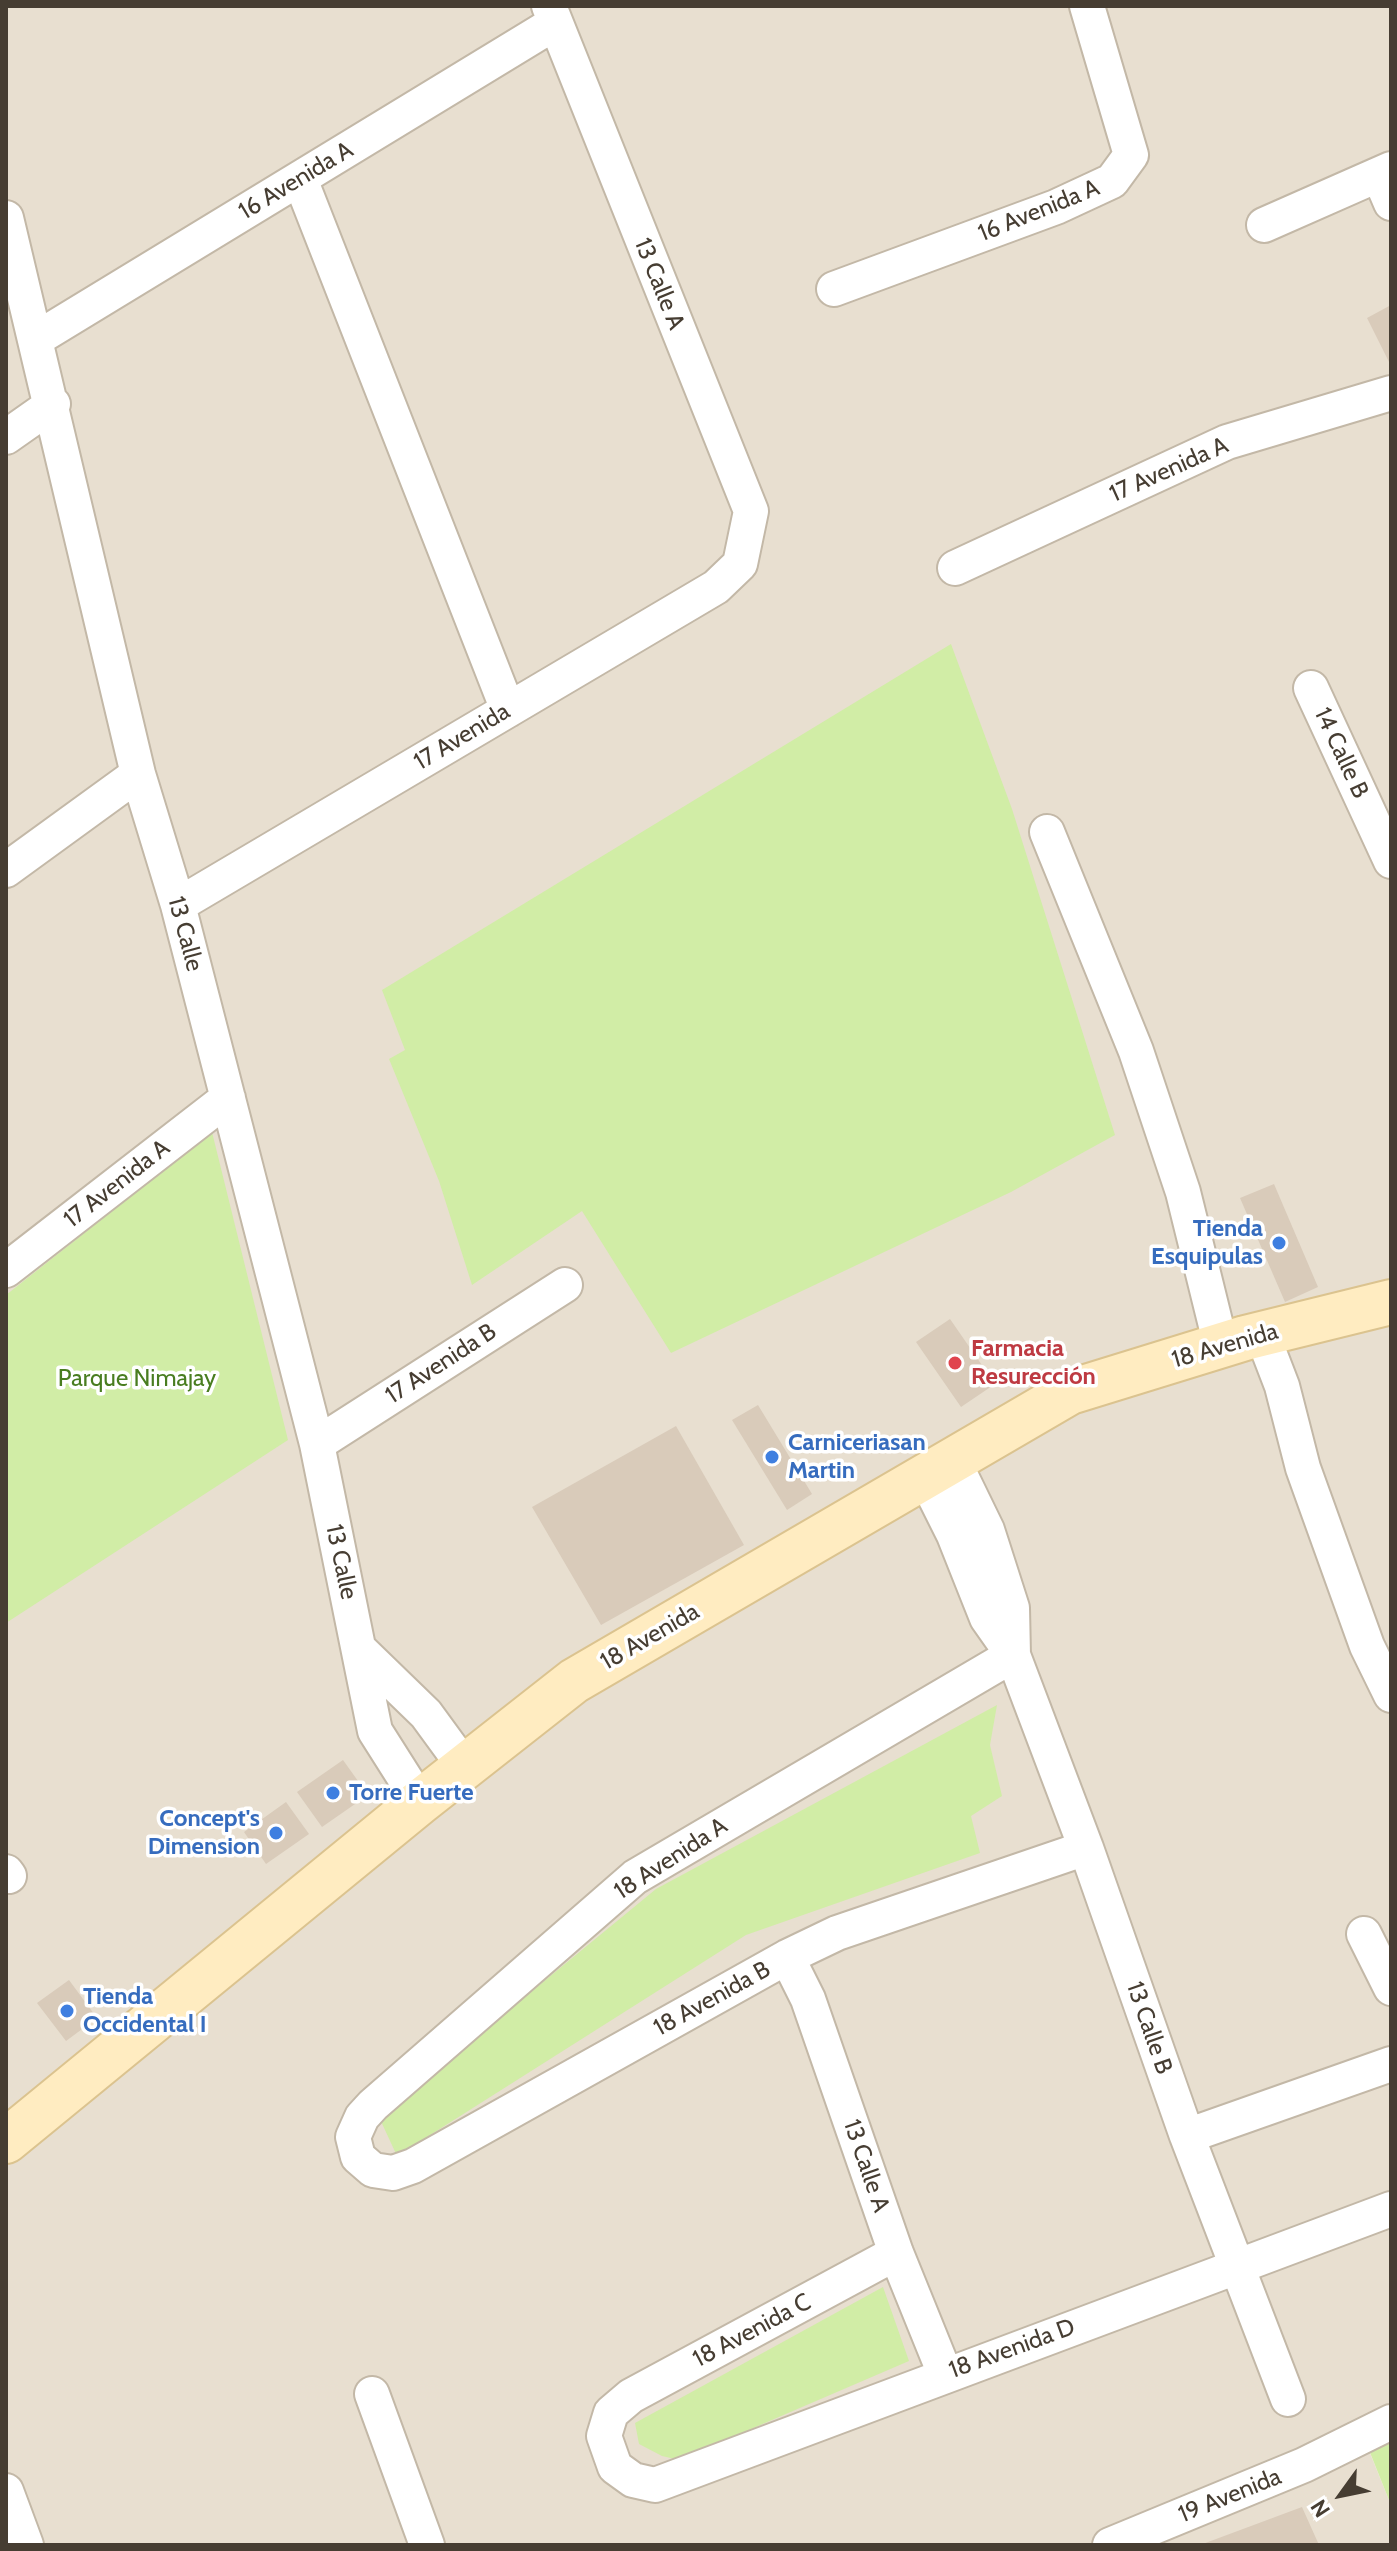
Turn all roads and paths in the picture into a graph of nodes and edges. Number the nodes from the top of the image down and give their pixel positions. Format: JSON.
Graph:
{"nodes":[{"id":1,"x":1087,"y":6,"type":"edge"},
{"id":2,"x":552,"y":15,"type":"edge"},
{"id":3,"x":300,"y":179,"type":"junction"},
{"id":4,"x":1387,"y":183,"type":"edge"},
{"id":5,"x":6,"y":218,"type":"edge"},
{"id":6,"x":1264,"y":225,"type":"dead end"},
{"id":7,"x":834,"y":289,"type":"dead end"},
{"id":8,"x":36,"y":339,"type":"junction"},
{"id":9,"x":1391,"y":393,"type":"edge"},
{"id":10,"x":53,"y":404,"type":"junction"},
{"id":11,"x":6,"y":437,"type":"edge"},
{"id":12,"x":740,"y":564,"type":"joint"},
{"id":13,"x":955,"y":568,"type":"dead end"},
{"id":14,"x":1311,"y":688,"type":"dead end"},
{"id":15,"x":508,"y":710,"type":"junction"},
{"id":16,"x":138,"y":774,"type":"junction"},
{"id":17,"x":1047,"y":832,"type":"dead end"},
{"id":18,"x":1391,"y":861,"type":"edge"},
{"id":19,"x":6,"y":870,"type":"edge"},
{"id":20,"x":178,"y":905,"type":"junction"},
{"id":21,"x":228,"y":1098,"type":"junction"},
{"id":22,"x":6,"y":1270,"type":"edge"},
{"id":23,"x":565,"y":1285,"type":"dead end"},
{"id":24,"x":1391,"y":1302,"type":"edge"},
{"id":25,"x":1242,"y":1340,"type":"junction"},
{"id":26,"x":317,"y":1444,"type":"junction"},
{"id":27,"x":938,"y":1468,"type":"junction"},
{"id":28,"x":360,"y":1650,"type":"junction"},
{"id":29,"x":1013,"y":1655,"type":"junction"},
{"id":30,"x":1391,"y":1695,"type":"edge"},
{"id":31,"x":464,"y":1766,"type":"junction"},
{"id":32,"x":420,"y":1802,"type":"junction"},
{"id":33,"x":1086,"y":1848,"type":"junction"},
{"id":34,"x":1364,"y":1934,"type":"dead end"},
{"id":35,"x":787,"y":1957,"type":"junction"},
{"id":36,"x":1391,"y":1988,"type":"edge"},
{"id":37,"x":1391,"y":2064,"type":"edge"},
{"id":38,"x":1187,"y":2136,"type":"junction"},
{"id":39,"x":6,"y":2141,"type":"edge"},
{"id":40,"x":358,"y":2157,"type":"joint"},
{"id":41,"x":1391,"y":2209,"type":"edge"},
{"id":42,"x":896,"y":2253,"type":"junction"},
{"id":43,"x":1235,"y":2266,"type":"junction"},
{"id":44,"x":945,"y":2374,"type":"junction"},
{"id":45,"x":372,"y":2394,"type":"dead end"},
{"id":46,"x":1288,"y":2399,"type":"dead end"},
{"id":47,"x":1391,"y":2422,"type":"edge"},
{"id":48,"x":633,"y":2480,"type":"joint"},
{"id":49,"x":6,"y":2491,"type":"edge"},
{"id":50,"x":416,"y":2541,"type":"edge"},
{"id":51,"x":26,"y":2545,"type":"edge"},
{"id":52,"x":1110,"y":2545,"type":"edge"}],
"edges":[{"from":1,"to":7,"type":"street","name":"16 Avenida A"},
{"from":2,"to":3,"type":"street","name":"16 Avenida A"},
{"from":2,"to":12,"type":"street","name":"13 Calle A"},
{"from":3,"to":8,"type":"street","name":"16 Avenida A"},
{"from":3,"to":15,"type":"street"},
{"from":4,"to":6,"type":"street"},
{"from":5,"to":8,"type":"street","name":"13 Calle"},
{"from":8,"to":10,"type":"street","name":"13 Calle"},
{"from":9,"to":13,"type":"street","name":"17 Avenida A"},
{"from":10,"to":11,"type":"street"},
{"from":10,"to":16,"type":"street","name":"13 Calle"},
{"from":12,"to":15,"type":"street","name":"17 Avenida"},
{"from":14,"to":18,"type":"street","name":"14 Calle B"},
{"from":15,"to":20,"type":"street","name":"17 Avenida"},
{"from":16,"to":19,"type":"street"},
{"from":16,"to":20,"type":"street","name":"13 Calle"},
{"from":17,"to":25,"type":"street"},
{"from":20,"to":21,"type":"street","name":"13 Calle"},
{"from":21,"to":22,"type":"street","name":"17 Avenida A"},
{"from":21,"to":26,"type":"street","name":"13 Calle"},
{"from":23,"to":26,"type":"street","name":"17 Avenida B"},
{"from":24,"to":25,"type":"street","name":"18 Avenida"},
{"from":25,"to":27,"type":"street","name":"18 Avenida"},
{"from":25,"to":30,"type":"street"},
{"from":26,"to":28,"type":"street","name":"13 Calle"},
{"from":27,"to":29,"type":"street","name":"13 Calle B"},
{"from":27,"to":31,"type":"street","name":"18 Avenida"},
{"from":28,"to":31,"type":"street"},
{"from":28,"to":32,"type":"street","name":"13 Calle"},
{"from":29,"to":33,"type":"street","name":"13 Calle B"},
{"from":29,"to":40,"type":"street","name":"18 Avenida A"},
{"from":31,"to":32,"type":"street","name":"18 Avenida"},
{"from":32,"to":39,"type":"street","name":"18 Avenida"},
{"from":33,"to":35,"type":"street","name":"18 Avenida B"},
{"from":33,"to":38,"type":"street","name":"13 Calle B"},
{"from":34,"to":36,"type":"street"},
{"from":35,"to":40,"type":"street","name":"18 Avenida B"},
{"from":35,"to":42,"type":"street","name":"13 Calle A"},
{"from":37,"to":38,"type":"street"},
{"from":38,"to":43,"type":"street","name":"13 Calle B"},
{"from":41,"to":43,"type":"street","name":"18 Avenida D"},
{"from":42,"to":44,"type":"street","name":"13 Calle A"},
{"from":42,"to":48,"type":"street","name":"18 Avenida C"},
{"from":43,"to":44,"type":"street","name":"18 Avenida D"},
{"from":43,"to":46,"type":"street","name":"13 Calle B"},
{"from":44,"to":48,"type":"street","name":"18 Avenida D"},
{"from":45,"to":50,"type":"street"},
{"from":47,"to":52,"type":"street","name":"19 Avenida"},
{"from":49,"to":51,"type":"street"}]}
